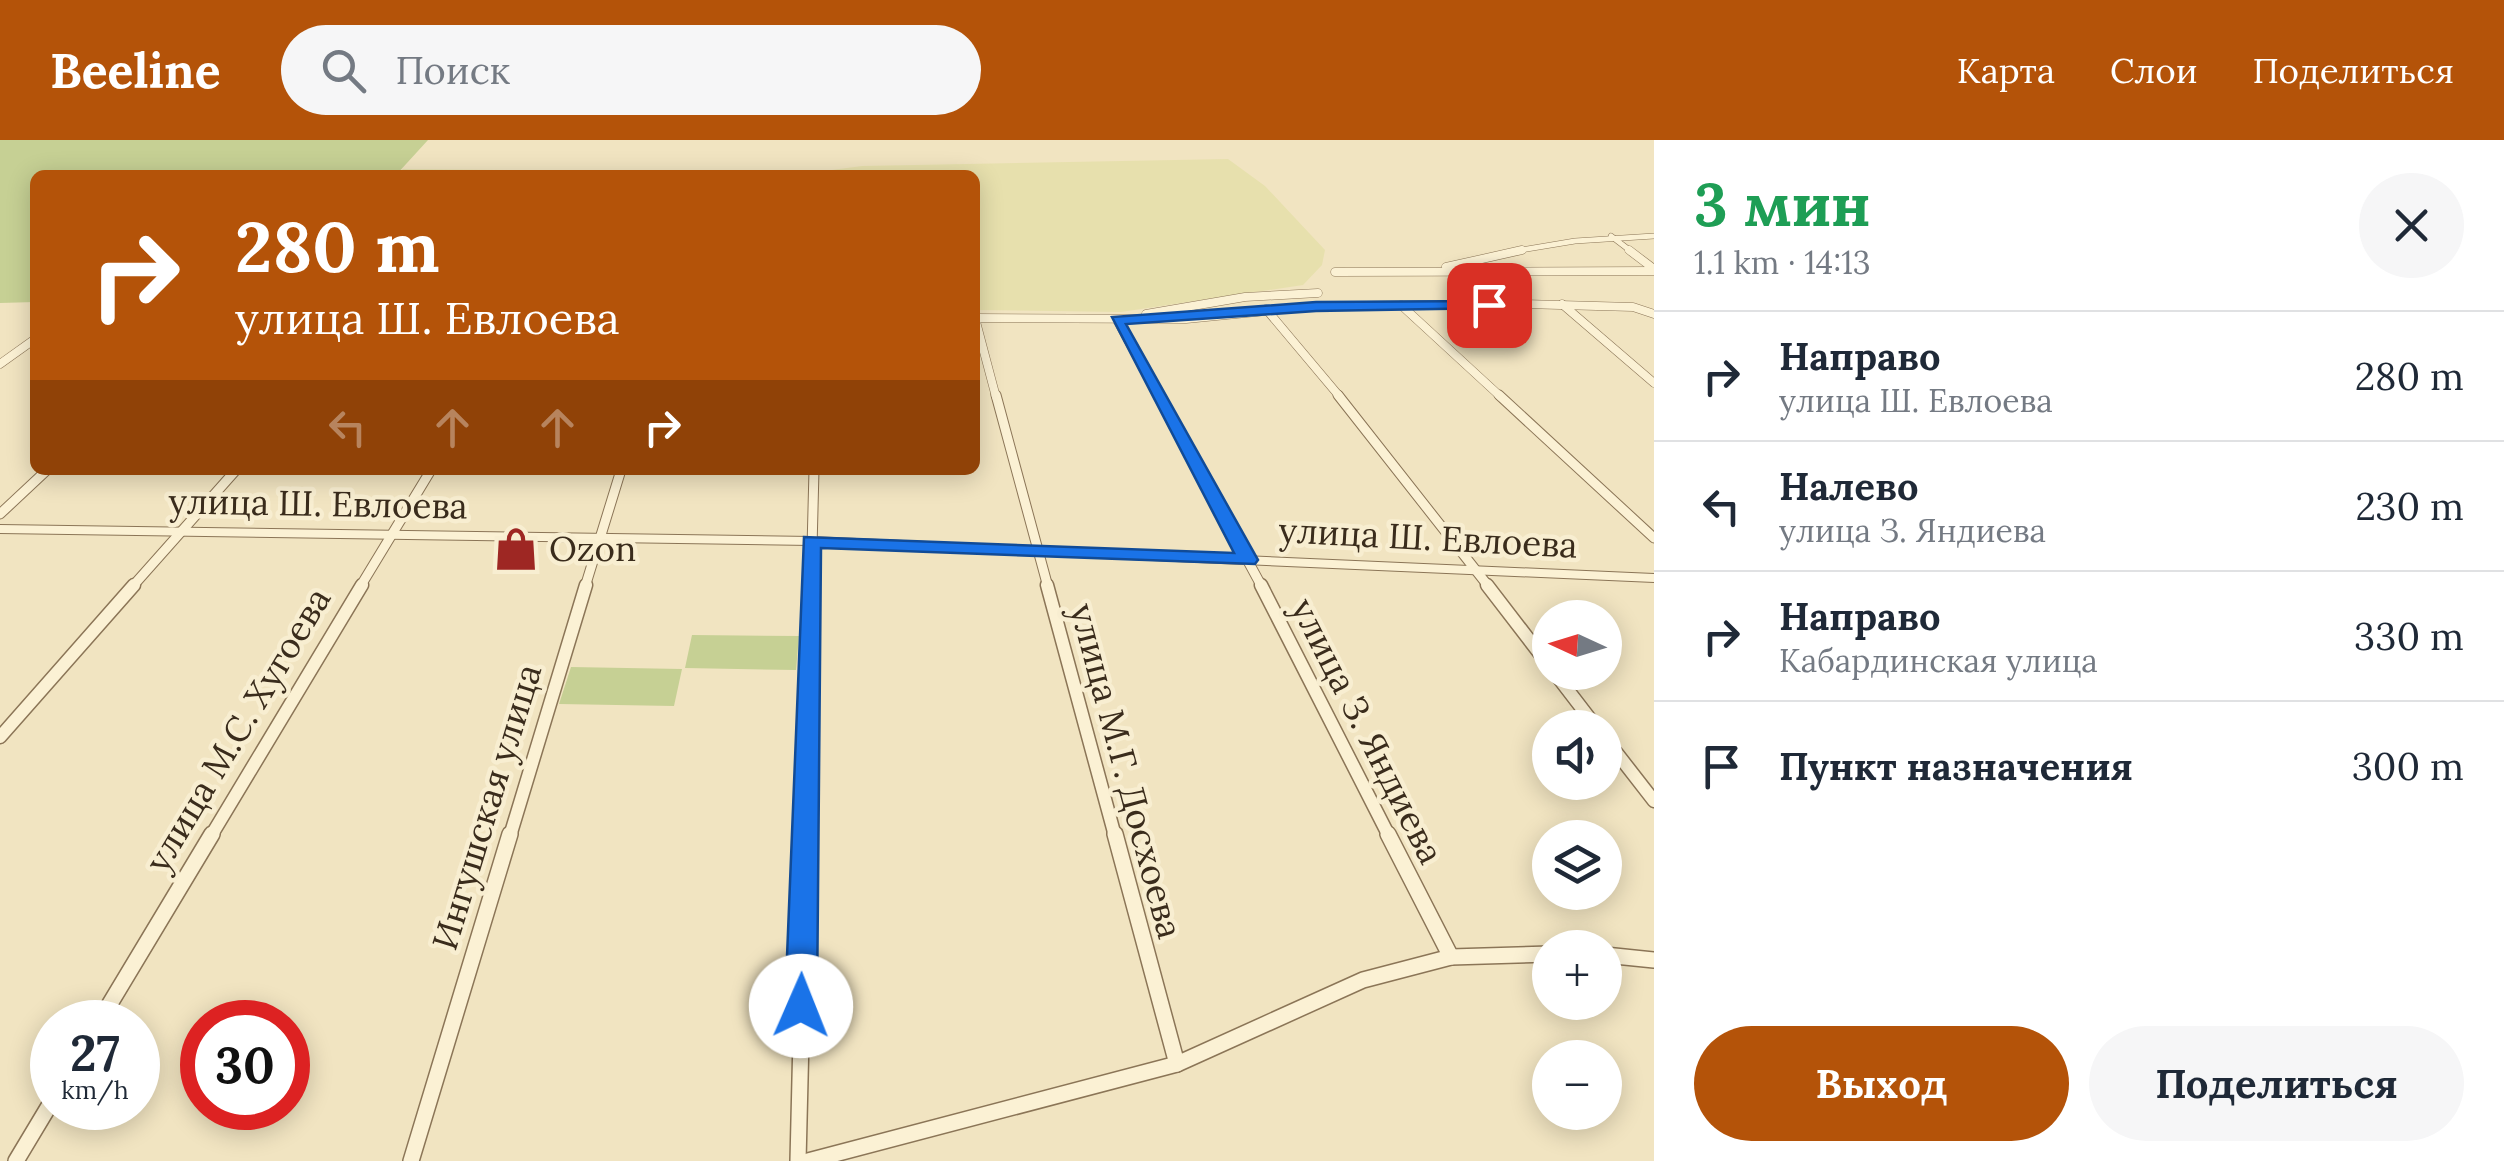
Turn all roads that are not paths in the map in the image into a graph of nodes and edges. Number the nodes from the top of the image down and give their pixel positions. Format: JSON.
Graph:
{"nodes":[{"id":1,"x":1611,"y":236,"type":"junction"},
{"id":2,"x":1654,"y":236,"type":"edge"},
{"id":3,"x":1654,"y":270,"type":"edge"},
{"id":4,"x":1335,"y":272,"type":"dead end"},
{"id":5,"x":1431,"y":272,"type":"junction"},
{"id":6,"x":1318,"y":293,"type":"dead end"},
{"id":7,"x":1562,"y":304,"type":"junction"},
{"id":8,"x":1401,"y":306,"type":"junction"},
{"id":9,"x":1266,"y":310,"type":"junction"},
{"id":10,"x":1654,"y":314,"type":"edge"},
{"id":11,"x":980,"y":318,"type":"edge"},
{"id":12,"x":1117,"y":320,"type":"junction"},
{"id":13,"x":980,"y":336,"type":"edge"},
{"id":14,"x":30,"y":343,"type":"edge"},
{"id":15,"x":0,"y":364,"type":"edge"},
{"id":16,"x":1654,"y":383,"type":"edge"},
{"id":17,"x":42,"y":475,"type":"edge"},
{"id":18,"x":232,"y":475,"type":"edge"},
{"id":19,"x":428,"y":475,"type":"edge"},
{"id":20,"x":619,"y":475,"type":"edge"},
{"id":21,"x":814,"y":475,"type":"edge"},
{"id":22,"x":0,"y":514,"type":"edge"},
{"id":23,"x":0,"y":529,"type":"edge"},
{"id":24,"x":183,"y":532,"type":"junction"},
{"id":25,"x":392,"y":536,"type":"junction"},
{"id":26,"x":599,"y":538,"type":"junction"},
{"id":27,"x":1654,"y":538,"type":"edge"},
{"id":28,"x":811,"y":541,"type":"junction"},
{"id":29,"x":1038,"y":551,"type":"junction"},
{"id":30,"x":1248,"y":560,"type":"junction"},
{"id":31,"x":1474,"y":568,"type":"junction"},
{"id":32,"x":1654,"y":578,"type":"edge"},
{"id":33,"x":1532,"y":644,"type":"edge"},
{"id":34,"x":1568,"y":690,"type":"edge"},
{"id":35,"x":1583,"y":710,"type":"edge"},
{"id":36,"x":0,"y":737,"type":"edge"},
{"id":37,"x":1622,"y":760,"type":"edge"},
{"id":38,"x":1654,"y":801,"type":"edge"},
{"id":39,"x":1532,"y":955,"type":"edge"},
{"id":40,"x":1622,"y":957,"type":"edge"},
{"id":41,"x":1451,"y":958,"type":"junction"},
{"id":42,"x":1654,"y":960,"type":"edge"},
{"id":43,"x":113,"y":1000,"type":"edge"},
{"id":44,"x":1178,"y":1064,"type":"junction"},
{"id":45,"x":34,"y":1130,"type":"edge"},
{"id":46,"x":16,"y":1161,"type":"edge"},
{"id":47,"x":411,"y":1161,"type":"edge"},
{"id":48,"x":798,"y":1161,"type":"edge"},
{"id":49,"x":808,"y":1161,"type":"edge"}],
"edges":[{"from":1,"to":2,"type":"street"},
{"from":1,"to":3,"type":"street"},
{"from":1,"to":5,"type":"street"},
{"from":3,"to":5,"type":"street"},
{"from":4,"to":5,"type":"street"},
{"from":6,"to":12,"type":"street"},
{"from":7,"to":8,"type":"street"},
{"from":7,"to":10,"type":"street"},
{"from":7,"to":16,"type":"street"},
{"from":8,"to":9,"type":"street"},
{"from":8,"to":27,"type":"street"},
{"from":9,"to":12,"type":"street"},
{"from":9,"to":31,"type":"street"},
{"from":11,"to":12,"type":"street"},
{"from":12,"to":30,"type":"street","name":"улица З. Яндиева"},
{"from":13,"to":29,"type":"street","name":"улица М.Г. Досхоева"},
{"from":14,"to":15,"type":"street"},
{"from":17,"to":22,"type":"street"},
{"from":18,"to":24,"type":"street"},
{"from":19,"to":25,"type":"street","name":"улица М.С. Хугоева"},
{"from":20,"to":26,"type":"street","name":"Ингушская улица"},
{"from":21,"to":28,"type":"street"},
{"from":23,"to":24,"type":"street","name":"улица Ш. Евлоева"},
{"from":24,"to":25,"type":"street","name":"улица Ш. Евлоева"},
{"from":24,"to":36,"type":"street"},
{"from":25,"to":26,"type":"street","name":"улица Ш. Евлоева"},
{"from":25,"to":43,"type":"street","name":"улица М.С. Хугоева"},
{"from":26,"to":28,"type":"street","name":"улица Ш. Евлоева"},
{"from":26,"to":47,"type":"street","name":"Ингушская улица"},
{"from":28,"to":29,"type":"street","name":"улица Ш. Евлоева"},
{"from":28,"to":48,"type":"street"},
{"from":29,"to":30,"type":"street","name":"улица Ш. Евлоева"},
{"from":29,"to":44,"type":"street","name":"улица М.Г. Досхоева"},
{"from":30,"to":31,"type":"street","name":"улица Ш. Евлоева"},
{"from":30,"to":41,"type":"street","name":"улица З. Яндиева"},
{"from":31,"to":32,"type":"street","name":"улица Ш. Евлоева"},
{"from":31,"to":33,"type":"street"},
{"from":34,"to":35,"type":"street"},
{"from":37,"to":38,"type":"street"},
{"from":39,"to":41,"type":"street"},
{"from":40,"to":42,"type":"street"},
{"from":41,"to":44,"type":"street"},
{"from":44,"to":49,"type":"street"},
{"from":45,"to":46,"type":"street"}]}
